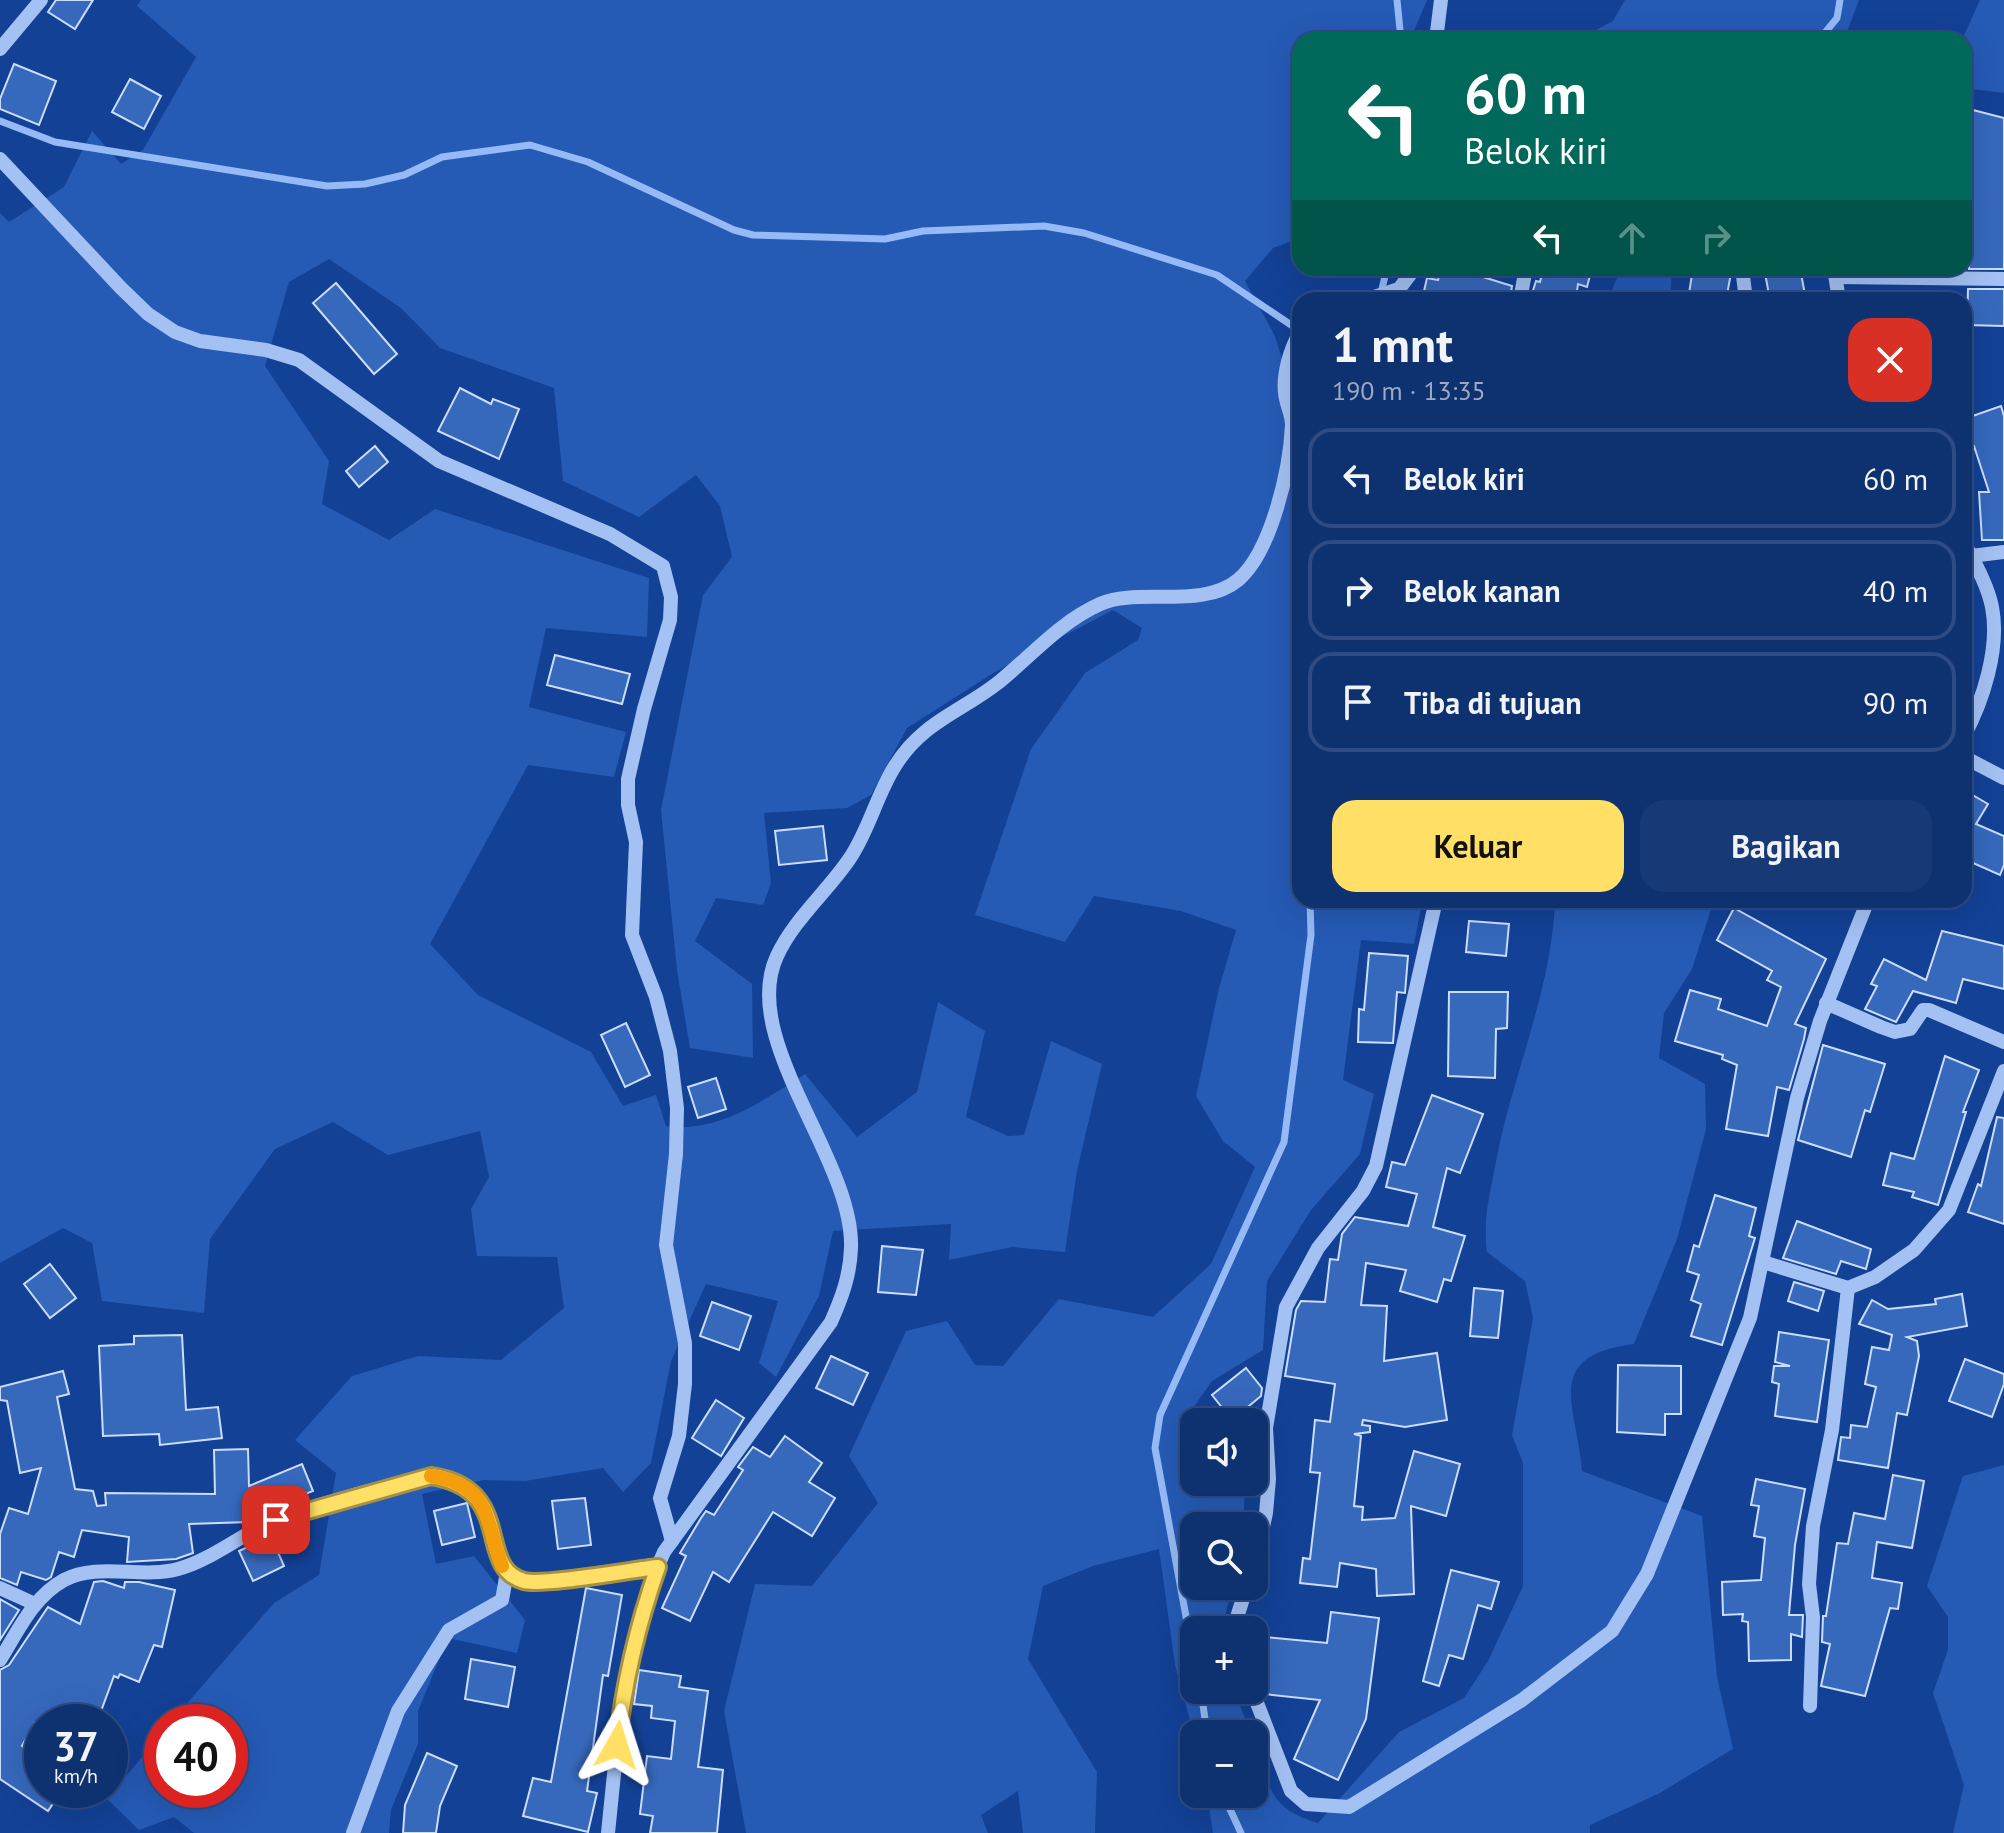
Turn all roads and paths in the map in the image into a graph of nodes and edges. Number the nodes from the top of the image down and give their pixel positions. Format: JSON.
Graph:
{"nodes":[{"id":1,"x":41,"y":0,"type":"edge"},
{"id":2,"x":1441,"y":0,"type":"edge"},
{"id":3,"x":1437,"y":32,"type":"edge"},
{"id":4,"x":0,"y":49,"type":"edge"},
{"id":5,"x":0,"y":159,"type":"edge"},
{"id":6,"x":1920,"y":276,"type":"edge"},
{"id":7,"x":2004,"y":279,"type":"edge"},
{"id":8,"x":1292,"y":346,"type":"edge"},
{"id":9,"x":1292,"y":420,"type":"edge"},
{"id":10,"x":1292,"y":420,"type":"edge"},
{"id":11,"x":1972,"y":550,"type":"edge"},
{"id":12,"x":2004,"y":552,"type":"edge"},
{"id":13,"x":1972,"y":560,"type":"edge"},
{"id":14,"x":1972,"y":715,"type":"edge"},
{"id":15,"x":1972,"y":761,"type":"edge"},
{"id":16,"x":2004,"y":778,"type":"edge"},
{"id":17,"x":1434,"y":908,"type":"edge"},
{"id":18,"x":1865,"y":908,"type":"edge"},
{"id":19,"x":1826,"y":1003,"type":"junction"},
{"id":20,"x":2004,"y":1042,"type":"edge"},
{"id":21,"x":2004,"y":1071,"type":"edge"},
{"id":22,"x":1763,"y":1262,"type":"junction"},
{"id":23,"x":1848,"y":1288,"type":"junction"},
{"id":24,"x":1266,"y":1512,"type":"edge"},
{"id":25,"x":672,"y":1541,"type":"junction"},
{"id":26,"x":658,"y":1567,"type":"junction"},
{"id":27,"x":507,"y":1572,"type":"junction"},
{"id":28,"x":0,"y":1588,"type":"edge"},
{"id":29,"x":35,"y":1604,"type":"junction"},
{"id":30,"x":0,"y":1660,"type":"edge"},
{"id":31,"x":1257,"y":1704,"type":"edge"},
{"id":32,"x":1810,"y":1706,"type":"dead end"},
{"id":33,"x":353,"y":1833,"type":"edge"},
{"id":34,"x":608,"y":1833,"type":"edge"}],
"edges":[{"from":1,"to":4,"type":"street"},
{"from":2,"to":3,"type":"street"},
{"from":5,"to":25,"type":"street"},
{"from":6,"to":7,"type":"street"},
{"from":8,"to":9,"type":"street"},
{"from":10,"to":25,"type":"street"},
{"from":11,"to":12,"type":"street"},
{"from":13,"to":14,"type":"street"},
{"from":15,"to":16,"type":"street"},
{"from":17,"to":24,"type":"street"},
{"from":18,"to":19,"type":"street"},
{"from":19,"to":20,"type":"street"},
{"from":19,"to":22,"type":"street"},
{"from":21,"to":23,"type":"street"},
{"from":22,"to":23,"type":"street"},
{"from":22,"to":31,"type":"street"},
{"from":23,"to":32,"type":"street"},
{"from":25,"to":26,"type":"street"},
{"from":26,"to":27,"type":"street"},
{"from":26,"to":34,"type":"street"},
{"from":27,"to":29,"type":"street"},
{"from":27,"to":33,"type":"street"},
{"from":28,"to":29,"type":"street"},
{"from":29,"to":30,"type":"street"}]}
